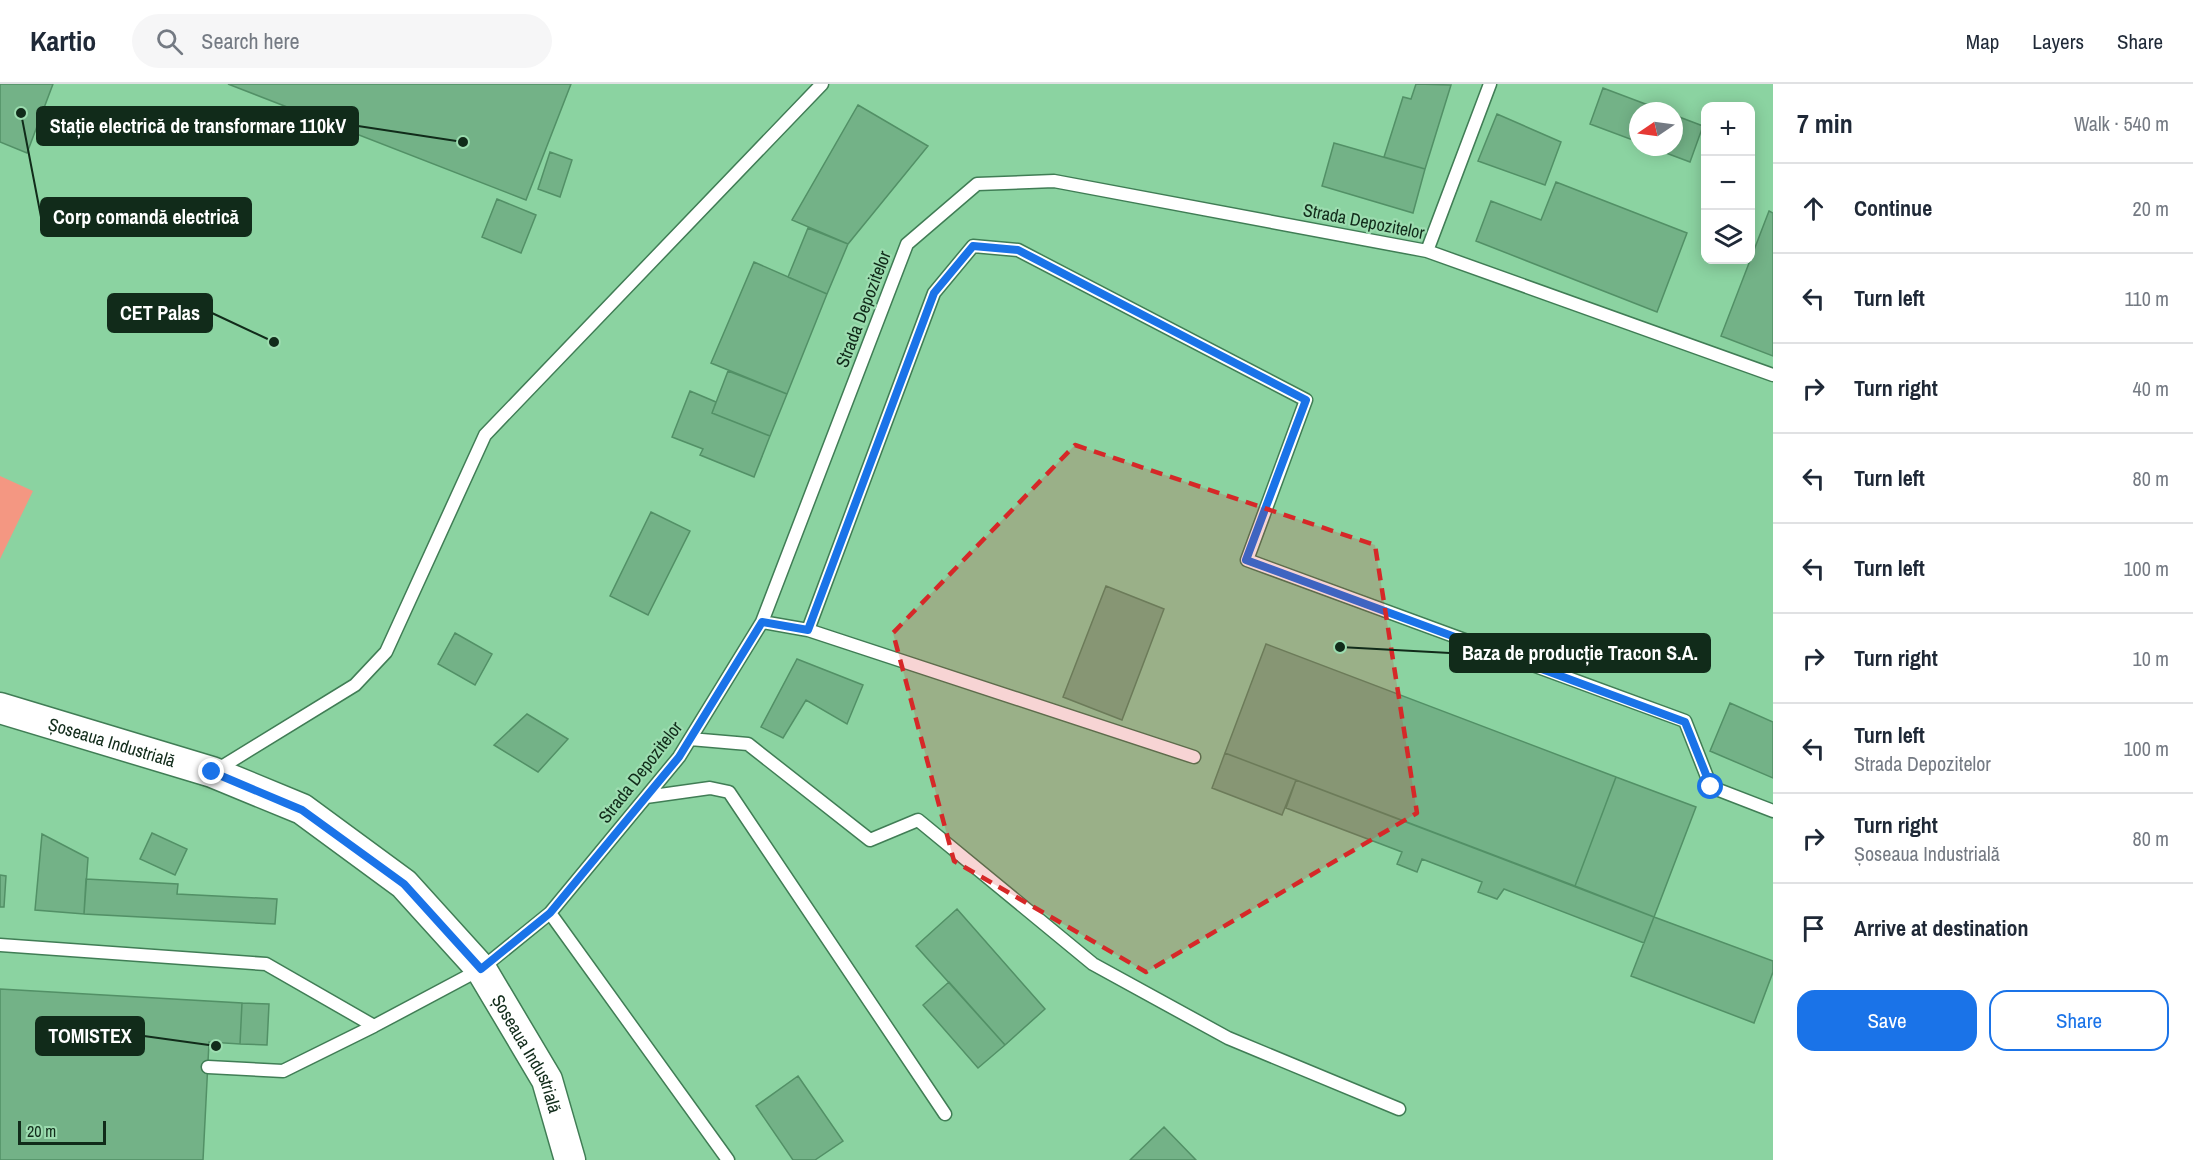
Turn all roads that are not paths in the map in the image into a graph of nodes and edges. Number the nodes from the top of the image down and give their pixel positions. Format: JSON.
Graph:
{"nodes":[{"id":1,"x":822,"y":84,"type":"edge"},
{"id":2,"x":1490,"y":84,"type":"edge"},
{"id":3,"x":1427,"y":251,"type":"junction"},
{"id":4,"x":1773,"y":375,"type":"edge"},
{"id":5,"x":762,"y":622,"type":"junction"},
{"id":6,"x":808,"y":630,"type":"junction"},
{"id":7,"x":0,"y":708,"type":"edge"},
{"id":8,"x":690,"y":739,"type":"junction"},
{"id":9,"x":1194,"y":757,"type":"dead end"},
{"id":10,"x":212,"y":772,"type":"junction"},
{"id":11,"x":646,"y":797,"type":"junction"},
{"id":12,"x":1773,"y":812,"type":"edge"},
{"id":13,"x":550,"y":913,"type":"junction"},
{"id":14,"x":0,"y":945,"type":"edge"},
{"id":15,"x":481,"y":969,"type":"junction"},
{"id":16,"x":374,"y":1026,"type":"junction"},
{"id":17,"x":208,"y":1067,"type":"dead end"},
{"id":18,"x":1399,"y":1109,"type":"dead end"},
{"id":19,"x":945,"y":1114,"type":"dead end"},
{"id":20,"x":570,"y":1160,"type":"edge"},
{"id":21,"x":728,"y":1160,"type":"edge"}],
"edges":[{"from":1,"to":10,"type":"lane"},
{"from":2,"to":3,"type":"lane"},
{"from":3,"to":4,"type":"lane","name":"Strada Depozitelor"},
{"from":3,"to":5,"type":"lane","name":"Strada Depozitelor"},
{"from":5,"to":6,"type":"lane"},
{"from":5,"to":8,"type":"lane","name":"Strada Depozitelor"},
{"from":6,"to":9,"type":"lane"},
{"from":6,"to":12,"type":"lane"},
{"from":7,"to":10,"type":"street","name":"Șoseaua Industrială"},
{"from":8,"to":11,"type":"lane","name":"Strada Depozitelor"},
{"from":8,"to":18,"type":"lane"},
{"from":10,"to":15,"type":"street","name":"Șoseaua Industrială"},
{"from":11,"to":13,"type":"lane","name":"Strada Depozitelor"},
{"from":11,"to":19,"type":"lane"},
{"from":13,"to":15,"type":"lane","name":"Strada Depozitelor"},
{"from":13,"to":21,"type":"lane"},
{"from":14,"to":16,"type":"lane"},
{"from":15,"to":16,"type":"lane","name":"Strada Depozitelor"},
{"from":15,"to":20,"type":"street","name":"Șoseaua Industrială"},
{"from":16,"to":17,"type":"lane","name":"Strada Depozitelor"}]}
